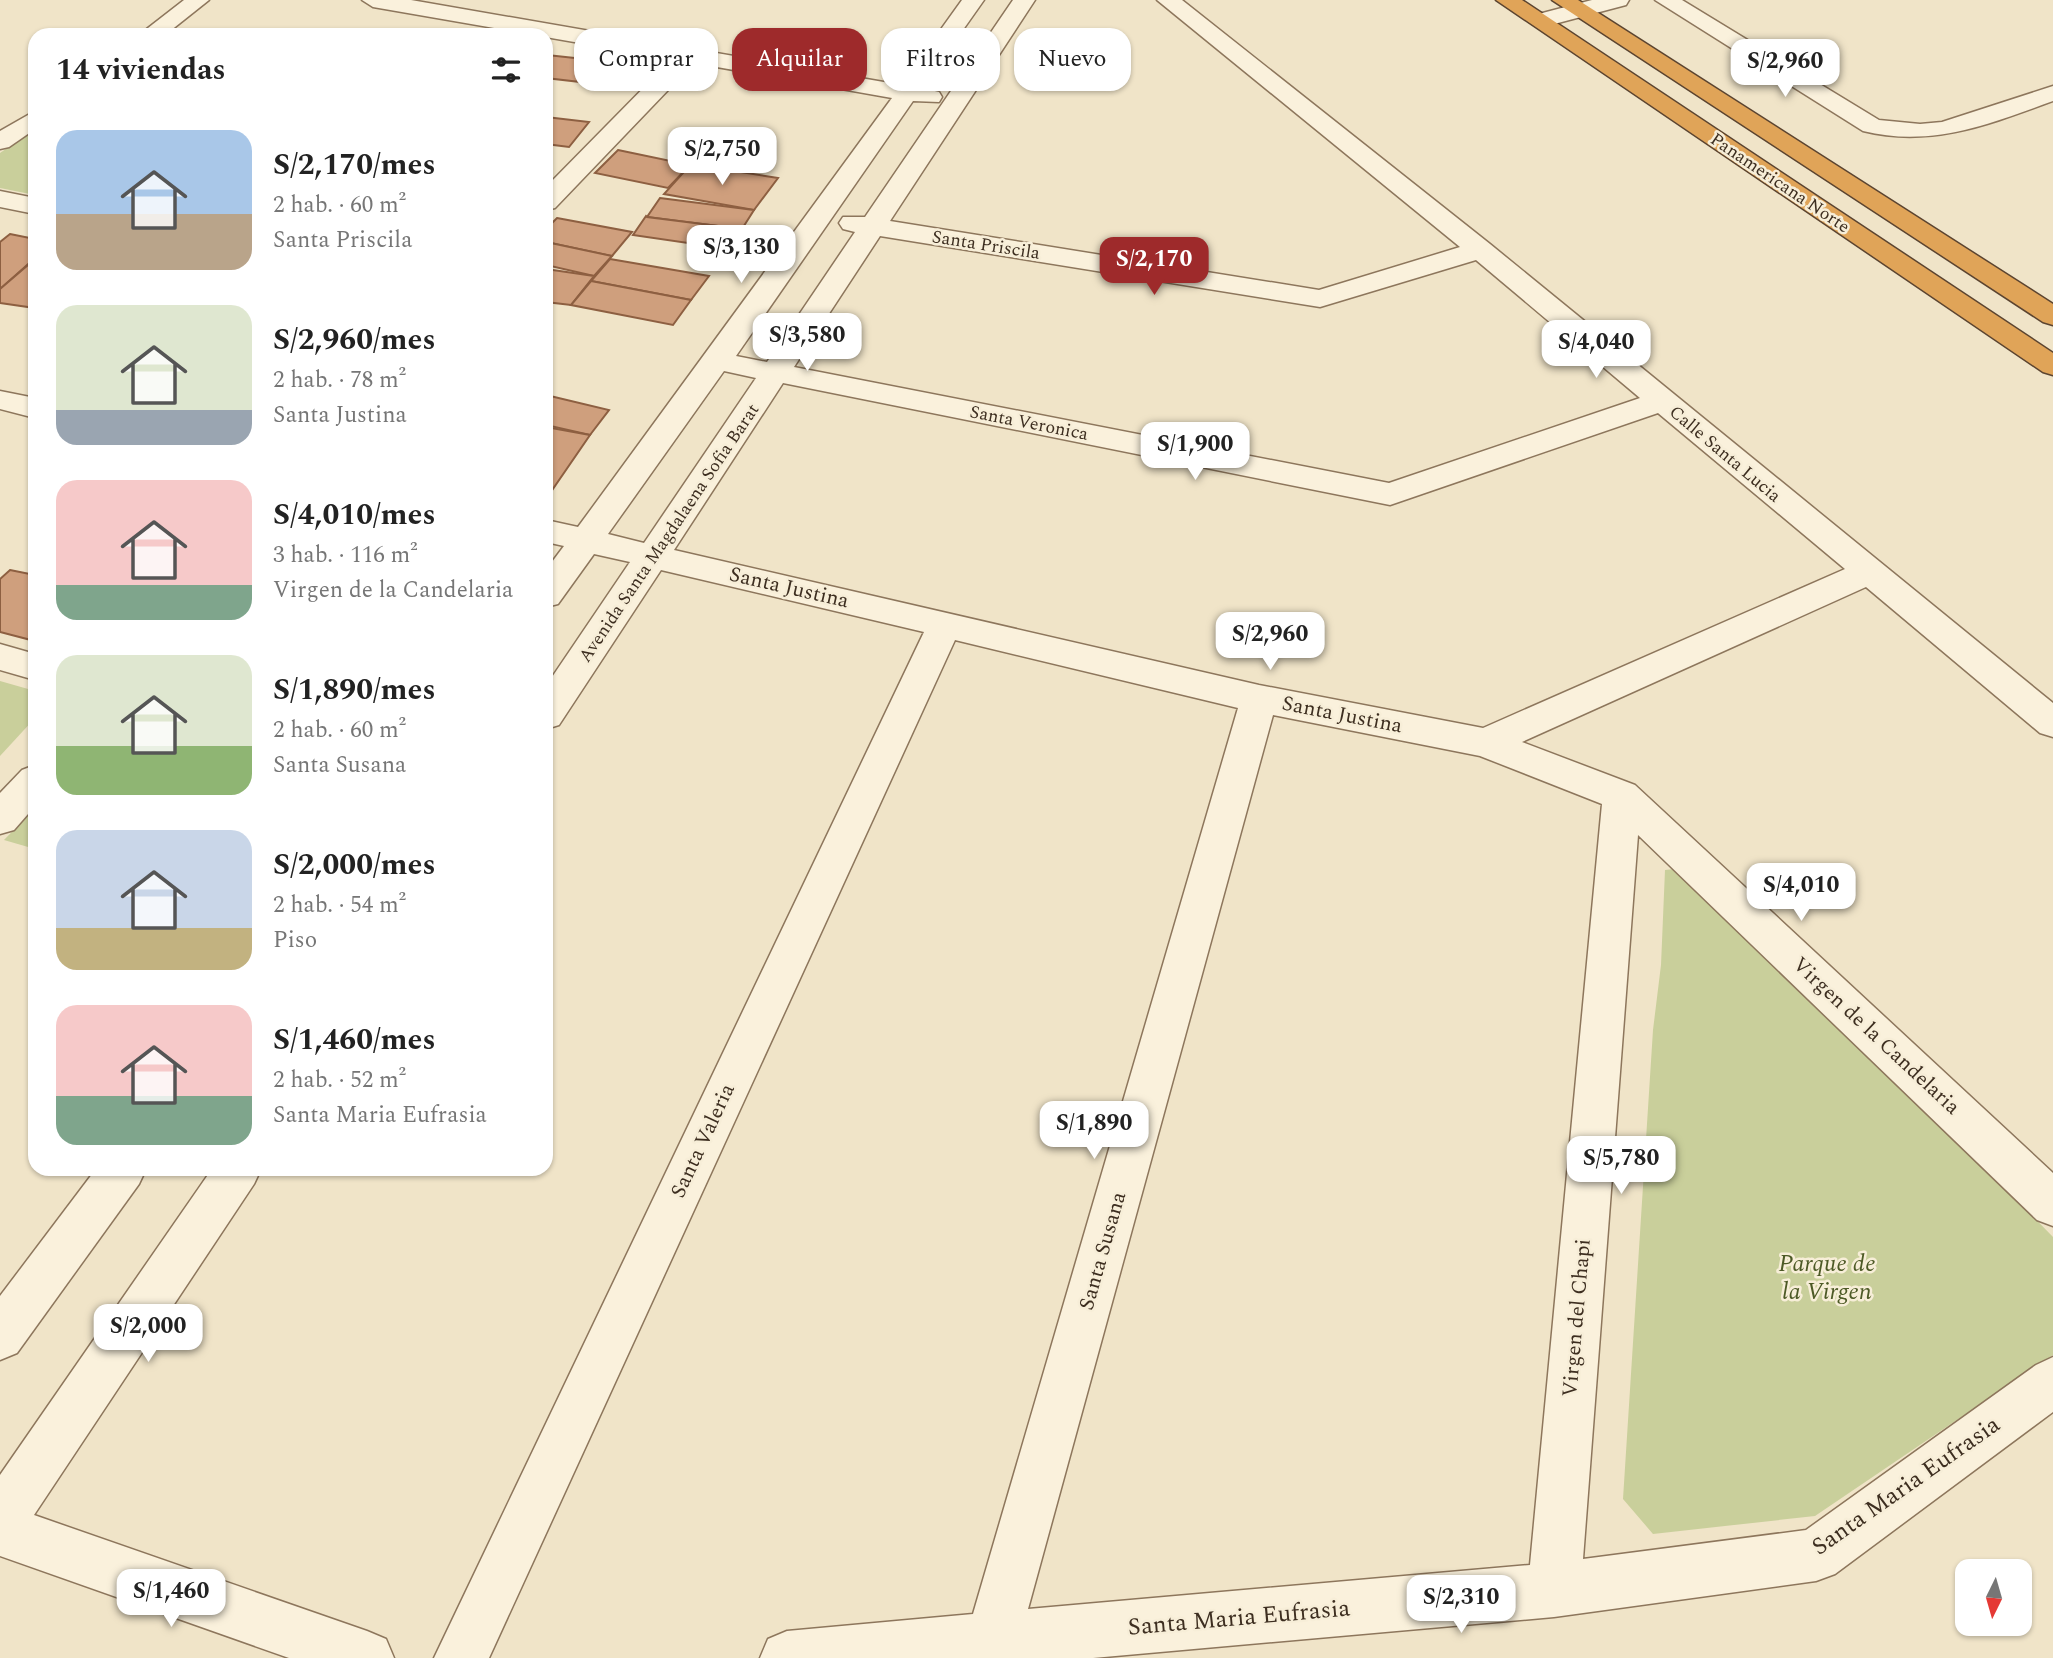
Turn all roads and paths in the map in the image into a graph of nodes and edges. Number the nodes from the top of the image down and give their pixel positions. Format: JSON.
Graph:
{"nodes":[{"id":1,"x":198,"y":0,"type":"edge"},
{"id":2,"x":373,"y":0,"type":"edge"},
{"id":3,"x":973,"y":0,"type":"edge"},
{"id":4,"x":1024,"y":0,"type":"edge"},
{"id":5,"x":1168,"y":0,"type":"edge"},
{"id":6,"x":1507,"y":0,"type":"edge"},
{"id":7,"x":1618,"y":0,"type":"edge"},
{"id":8,"x":1666,"y":0,"type":"edge"},
{"id":9,"x":1571,"y":5,"type":"edge"},
{"id":10,"x":1539,"y":21,"type":"junction"},
{"id":11,"x":160,"y":28,"type":"edge"},
{"id":12,"x":541,"y":28,"type":"edge"},
{"id":13,"x":553,"y":30,"type":"edge"},
{"id":14,"x":574,"y":34,"type":"edge"},
{"id":15,"x":718,"y":58,"type":"edge"},
{"id":16,"x":650,"y":91,"type":"edge"},
{"id":17,"x":908,"y":93,"type":"junction"},
{"id":18,"x":2053,"y":93,"type":"edge"},
{"id":19,"x":958,"y":101,"type":"junction"},
{"id":20,"x":28,"y":123,"type":"edge"},
{"id":21,"x":0,"y":142,"type":"edge"},
{"id":22,"x":553,"y":191,"type":"edge"},
{"id":23,"x":0,"y":199,"type":"edge"},
{"id":24,"x":28,"y":205,"type":"edge"},
{"id":25,"x":819,"y":217,"type":"junction"},
{"id":26,"x":876,"y":226,"type":"junction"},
{"id":27,"x":1480,"y":250,"type":"junction"},
{"id":28,"x":2053,"y":316,"type":"edge"},
{"id":29,"x":717,"y":361,"type":"junction"},
{"id":30,"x":2053,"y":366,"type":"edge"},
{"id":31,"x":777,"y":374,"type":"junction"},
{"id":32,"x":0,"y":400,"type":"edge"},
{"id":33,"x":1661,"y":401,"type":"junction"},
{"id":34,"x":28,"y":406,"type":"edge"},
{"id":35,"x":553,"y":533,"type":"edge"},
{"id":36,"x":586,"y":541,"type":"junction"},
{"id":37,"x":654,"y":556,"type":"junction"},
{"id":38,"x":1867,"y":573,"type":"junction"},
{"id":39,"x":553,"y":586,"type":"edge"},
{"id":40,"x":945,"y":624,"type":"junction"},
{"id":41,"x":0,"y":657,"type":"edge"},
{"id":42,"x":28,"y":665,"type":"edge"},
{"id":43,"x":1259,"y":699,"type":"junction"},
{"id":44,"x":553,"y":705,"type":"edge"},
{"id":45,"x":2053,"y":723,"type":"edge"},
{"id":46,"x":1485,"y":743,"type":"junction"},
{"id":47,"x":28,"y":788,"type":"edge"},
{"id":48,"x":1622,"y":796,"type":"junction"},
{"id":49,"x":0,"y":819,"type":"edge"},
{"id":50,"x":118,"y":1176,"type":"edge"},
{"id":51,"x":233,"y":1176,"type":"edge"},
{"id":52,"x":2053,"y":1204,"type":"edge"},
{"id":53,"x":0,"y":1336,"type":"edge"},
{"id":54,"x":2053,"y":1382,"type":"edge"},
{"id":55,"x":0,"y":1520,"type":"edge"},
{"id":56,"x":0,"y":1530,"type":"edge"},
{"id":57,"x":1554,"y":1590,"type":"junction"},
{"id":58,"x":992,"y":1641,"type":"junction"},
{"id":59,"x":368,"y":1658,"type":"edge"},
{"id":60,"x":461,"y":1658,"type":"edge"},
{"id":61,"x":787,"y":1658,"type":"edge"}],
"edges":[{"from":1,"to":11,"type":"street"},
{"from":2,"to":12,"type":"street"},
{"from":3,"to":17,"type":"street"},
{"from":4,"to":19,"type":"street","name":"Avenida Santa Magdalaena Sofia Barat"},
{"from":5,"to":27,"type":"street","name":"Calle Santa Lucia"},
{"from":6,"to":10,"type":"highway","name":"Panamericana Norte"},
{"from":7,"to":9,"type":"street"},
{"from":8,"to":18,"type":"street"},
{"from":9,"to":10,"type":"street"},
{"from":9,"to":28,"type":"highway","name":"Panamericana Norte"},
{"from":10,"to":30,"type":"highway","name":"Panamericana Norte"},
{"from":13,"to":14,"type":"street"},
{"from":15,"to":17,"type":"street"},
{"from":16,"to":22,"type":"street"},
{"from":17,"to":19,"type":"street"},
{"from":17,"to":25,"type":"street"},
{"from":19,"to":26,"type":"street","name":"Avenida Santa Magdalaena Sofia Barat"},
{"from":20,"to":21,"type":"street"},
{"from":23,"to":24,"type":"street"},
{"from":25,"to":26,"type":"street","name":"Santa Priscila"},
{"from":25,"to":29,"type":"street"},
{"from":26,"to":27,"type":"street","name":"Santa Priscila"},
{"from":26,"to":31,"type":"street","name":"Avenida Santa Magdalaena Sofia Barat"},
{"from":27,"to":33,"type":"street","name":"Calle Santa Lucia"},
{"from":29,"to":31,"type":"street","name":"Santa Veronica"},
{"from":29,"to":36,"type":"street"},
{"from":31,"to":33,"type":"street","name":"Santa Veronica"},
{"from":31,"to":37,"type":"street","name":"Avenida Santa Magdalaena Sofia Barat"},
{"from":32,"to":34,"type":"street"},
{"from":33,"to":38,"type":"street","name":"Calle Santa Lucia"},
{"from":35,"to":36,"type":"street","name":"Santa Justina"},
{"from":36,"to":37,"type":"street","name":"Santa Justina"},
{"from":36,"to":39,"type":"street"},
{"from":37,"to":40,"type":"street","name":"Santa Justina"},
{"from":37,"to":44,"type":"street","name":"Avenida Santa Magdalaena Sofia Barat"},
{"from":38,"to":45,"type":"street","name":"Calle Santa Lucia"},
{"from":38,"to":46,"type":"street"},
{"from":40,"to":43,"type":"street","name":"Santa Justina"},
{"from":40,"to":60,"type":"street","name":"Santa Valeria"},
{"from":41,"to":42,"type":"street"},
{"from":43,"to":46,"type":"street","name":"Santa Justina"},
{"from":43,"to":58,"type":"street","name":"Santa Susana"},
{"from":46,"to":48,"type":"street","name":"Virgen de la Candelaria"},
{"from":47,"to":49,"type":"street"},
{"from":48,"to":52,"type":"street","name":"Virgen de la Candelaria"},
{"from":48,"to":57,"type":"street","name":"Virgen del Chapi"},
{"from":50,"to":53,"type":"street"},
{"from":51,"to":55,"type":"street"},
{"from":54,"to":57,"type":"street","name":"Santa Maria Eufrasia"},
{"from":56,"to":59,"type":"street"},
{"from":57,"to":58,"type":"street","name":"Santa Maria Eufrasia"},
{"from":58,"to":61,"type":"street","name":"Santa Maria Eufrasia"}]}
